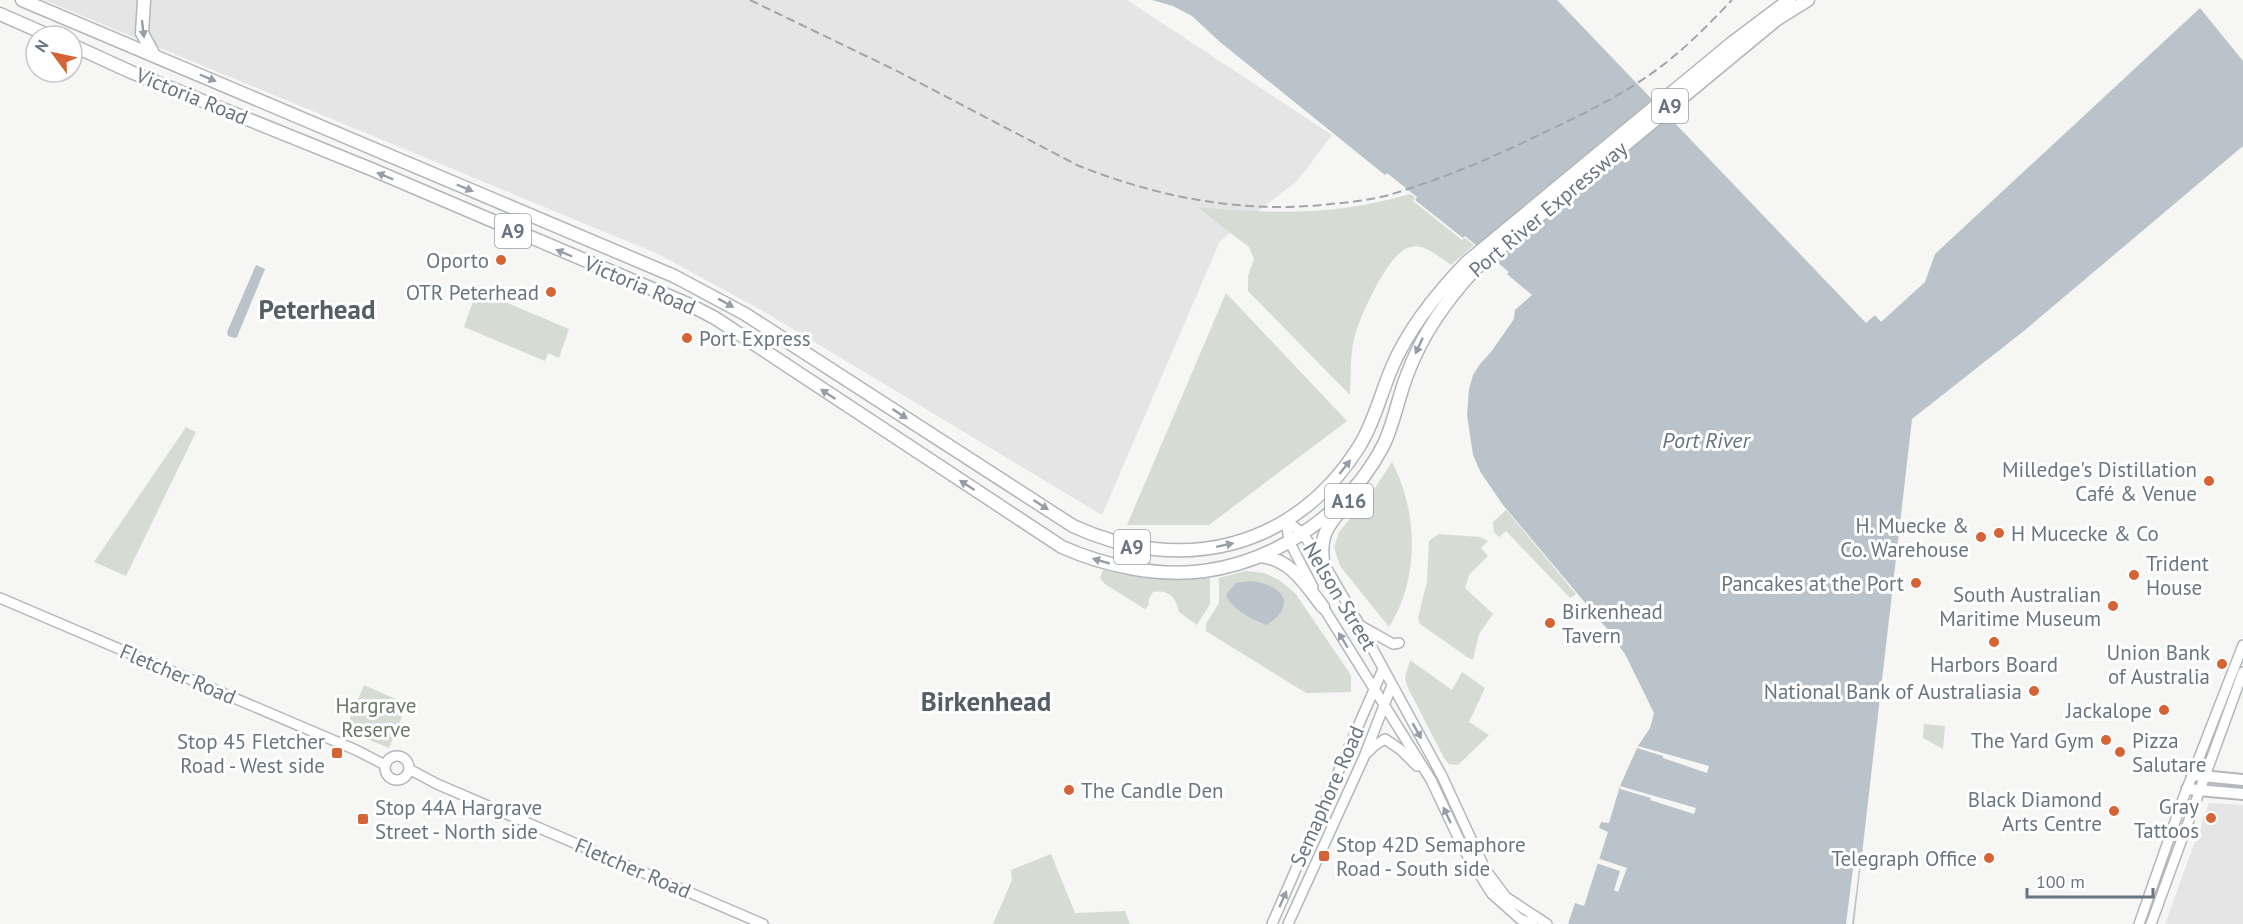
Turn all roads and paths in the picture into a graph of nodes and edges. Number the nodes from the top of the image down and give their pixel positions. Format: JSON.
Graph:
{"nodes":[{"id":1,"x":22,"y":0,"type":"edge"},
{"id":2,"x":144,"y":0,"type":"edge"},
{"id":3,"x":1789,"y":0,"type":"edge"},
{"id":4,"x":1808,"y":0,"type":"edge"},
{"id":5,"x":0,"y":15,"type":"edge"},
{"id":6,"x":24,"y":25,"type":"edge"},
{"id":7,"x":1736,"y":46,"type":"junction"},
{"id":8,"x":84,"y":50,"type":"edge"},
{"id":9,"x":154,"y":56,"type":"junction"},
{"id":10,"x":674,"y":276,"type":"junction"},
{"id":11,"x":1445,"y":294,"type":"junction"},
{"id":12,"x":668,"y":295,"type":"junction"},
{"id":13,"x":1385,"y":442,"type":"junction"},
{"id":14,"x":1287,"y":520,"type":"junction"},
{"id":15,"x":1307,"y":530,"type":"junction"},
{"id":16,"x":1289,"y":542,"type":"junction"},
{"id":17,"x":1259,"y":555,"type":"junction"},
{"id":18,"x":1323,"y":562,"type":"junction"},
{"id":19,"x":0,"y":598,"type":"edge"},
{"id":20,"x":1323,"y":608,"type":"junction"},
{"id":21,"x":1359,"y":624,"type":"junction"},
{"id":22,"x":1399,"y":643,"type":"dead end"},
{"id":23,"x":2243,"y":645,"type":"edge"},
{"id":24,"x":1383,"y":669,"type":"junction"},
{"id":25,"x":2243,"y":672,"type":"edge"},
{"id":26,"x":1392,"y":685,"type":"junction"},
{"id":27,"x":1374,"y":690,"type":"junction"},
{"id":28,"x":1384,"y":706,"type":"junction"},
{"id":29,"x":1364,"y":757,"type":"junction"},
{"id":30,"x":388,"y":762,"type":"junction"},
{"id":31,"x":406,"y":773,"type":"junction"},
{"id":32,"x":2192,"y":775,"type":"junction"},
{"id":33,"x":2206,"y":775,"type":"junction"},
{"id":34,"x":1431,"y":780,"type":"junction"},
{"id":35,"x":2243,"y":780,"type":"edge"},
{"id":36,"x":2187,"y":789,"type":"junction"},
{"id":37,"x":2200,"y":790,"type":"junction"},
{"id":38,"x":2243,"y":794,"type":"edge"},
{"id":39,"x":763,"y":924,"type":"edge"},
{"id":40,"x":1272,"y":924,"type":"edge"},
{"id":41,"x":1288,"y":924,"type":"edge"},
{"id":42,"x":1533,"y":924,"type":"edge"},
{"id":43,"x":1547,"y":924,"type":"edge"},
{"id":44,"x":2139,"y":924,"type":"edge"},
{"id":45,"x":2151,"y":924,"type":"edge"}],
"edges":[{"from":1,"to":9,"type":"highway","name":"Victoria Road","number":"A9"},
{"from":2,"to":9,"type":"highway","one_way":true},
{"from":3,"to":7,"type":"highway","name":"Port River Expressway","number":"A9"},
{"from":4,"to":7,"type":"highway","name":"Port River Expressway","number":"A9"},
{"from":5,"to":6,"type":"highway"},
{"from":7,"to":11,"type":"highway","name":"Port River Expressway","number":"A9"},
{"from":12,"to":8,"type":"highway","name":"Victoria Road","number":"A9","one_way":true},
{"from":9,"to":10,"type":"highway","name":"Victoria Road","number":"A9","one_way":true},
{"from":10,"to":12,"type":"highway"},
{"from":10,"to":14,"type":"highway","number":"A9","one_way":true},
{"from":11,"to":13,"type":"highway","name":"Port River Expressway","number":"A9","one_way":true},
{"from":14,"to":11,"type":"highway","name":"Port River Expressway","number":"A9","one_way":true},
{"from":17,"to":12,"type":"highway","name":"Victoria Road","number":"A9","one_way":true},
{"from":13,"to":15,"type":"highway","name":"Port River Expressway","number":"A9"},
{"from":13,"to":18,"type":"highway","number":"A16"},
{"from":14,"to":15,"type":"main road","name":"Nelson Street","number":"A16"},
{"from":14,"to":16,"type":"main road","name":"Nelson Street"},
{"from":15,"to":16,"type":"highway","name":"Victoria Road","number":"A9"},
{"from":15,"to":18,"type":"main road","name":"Nelson Street","number":"A16"},
{"from":16,"to":17,"type":"highway","name":"Victoria Road","number":"A9"},
{"from":16,"to":20,"type":"main road","name":"Nelson Street"},
{"from":17,"to":20,"type":"highway"},
{"from":18,"to":21,"type":"main road","name":"Nelson Street","number":"A16"},
{"from":19,"to":30,"type":"main road","name":"Fletcher Road"},
{"from":27,"to":20,"type":"main road","name":"Nelson Street","one_way":true},
{"from":21,"to":22,"type":"main road"},
{"from":21,"to":24,"type":"main road","name":"Nelson Street","number":"A16"},
{"from":23,"to":32,"type":"main road"},
{"from":24,"to":26,"type":"main road","name":"Nelson Street","number":"A16"},
{"from":24,"to":27,"type":"main road","name":"Semaphore Road"},
{"from":25,"to":33,"type":"main road"},
{"from":26,"to":28,"type":"main road","name":"Semaphore Road"},
{"from":26,"to":43,"type":"main road","name":"Nelson Street","one_way":true},
{"from":27,"to":28,"type":"main road","name":"Nelson Street"},
{"from":40,"to":27,"type":"main road","name":"Semaphore Road","one_way":true},
{"from":28,"to":29,"type":"main road","name":"Semaphore Road"},
{"from":28,"to":34,"type":"main road","name":"Nelson Street"},
{"from":29,"to":34,"type":"main road"},
{"from":29,"to":41,"type":"main road","name":"Semaphore Road"},
{"from":30,"to":31,"type":"main road"},
{"from":30,"to":31,"type":"main road"},
{"from":31,"to":39,"type":"main road","name":"Fletcher Road"},
{"from":32,"to":33,"type":"main road"},
{"from":32,"to":36,"type":"main road"},
{"from":33,"to":35,"type":"main road"},
{"from":33,"to":37,"type":"main road"},
{"from":42,"to":34,"type":"main road","name":"Nelson Street","one_way":true},
{"from":36,"to":37,"type":"main road"},
{"from":36,"to":44,"type":"main road"},
{"from":37,"to":38,"type":"main road"},
{"from":37,"to":45,"type":"main road"}]}
